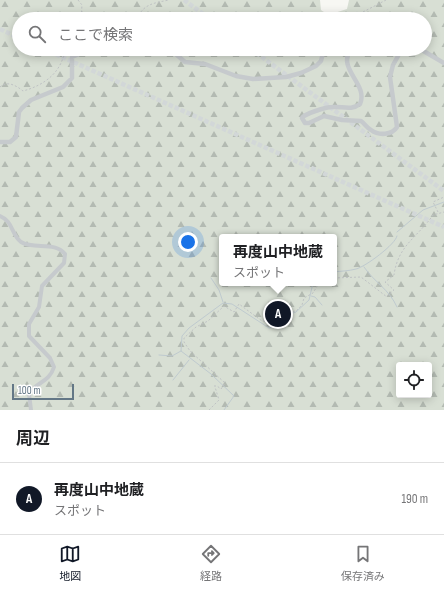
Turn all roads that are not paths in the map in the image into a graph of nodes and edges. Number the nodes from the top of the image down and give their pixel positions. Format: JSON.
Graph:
{"nodes":[{"id":1,"x":74,"y":56,"type":"edge"},
{"id":2,"x":178,"y":56,"type":"edge"},
{"id":3,"x":322,"y":56,"type":"edge"},
{"id":4,"x":348,"y":56,"type":"edge"},
{"id":5,"x":398,"y":56,"type":"edge"},
{"id":6,"x":432,"y":56,"type":"edge"},
{"id":7,"x":444,"y":63,"type":"edge"},
{"id":8,"x":0,"y":142,"type":"edge"},
{"id":9,"x":0,"y":216,"type":"edge"},
{"id":10,"x":30,"y":410,"type":"edge"}],
"edges":[{"from":1,"to":8,"type":"street"},
{"from":2,"to":3,"type":"street"},
{"from":4,"to":5,"type":"street"},
{"from":6,"to":7,"type":"street"},
{"from":9,"to":10,"type":"street"}]}
